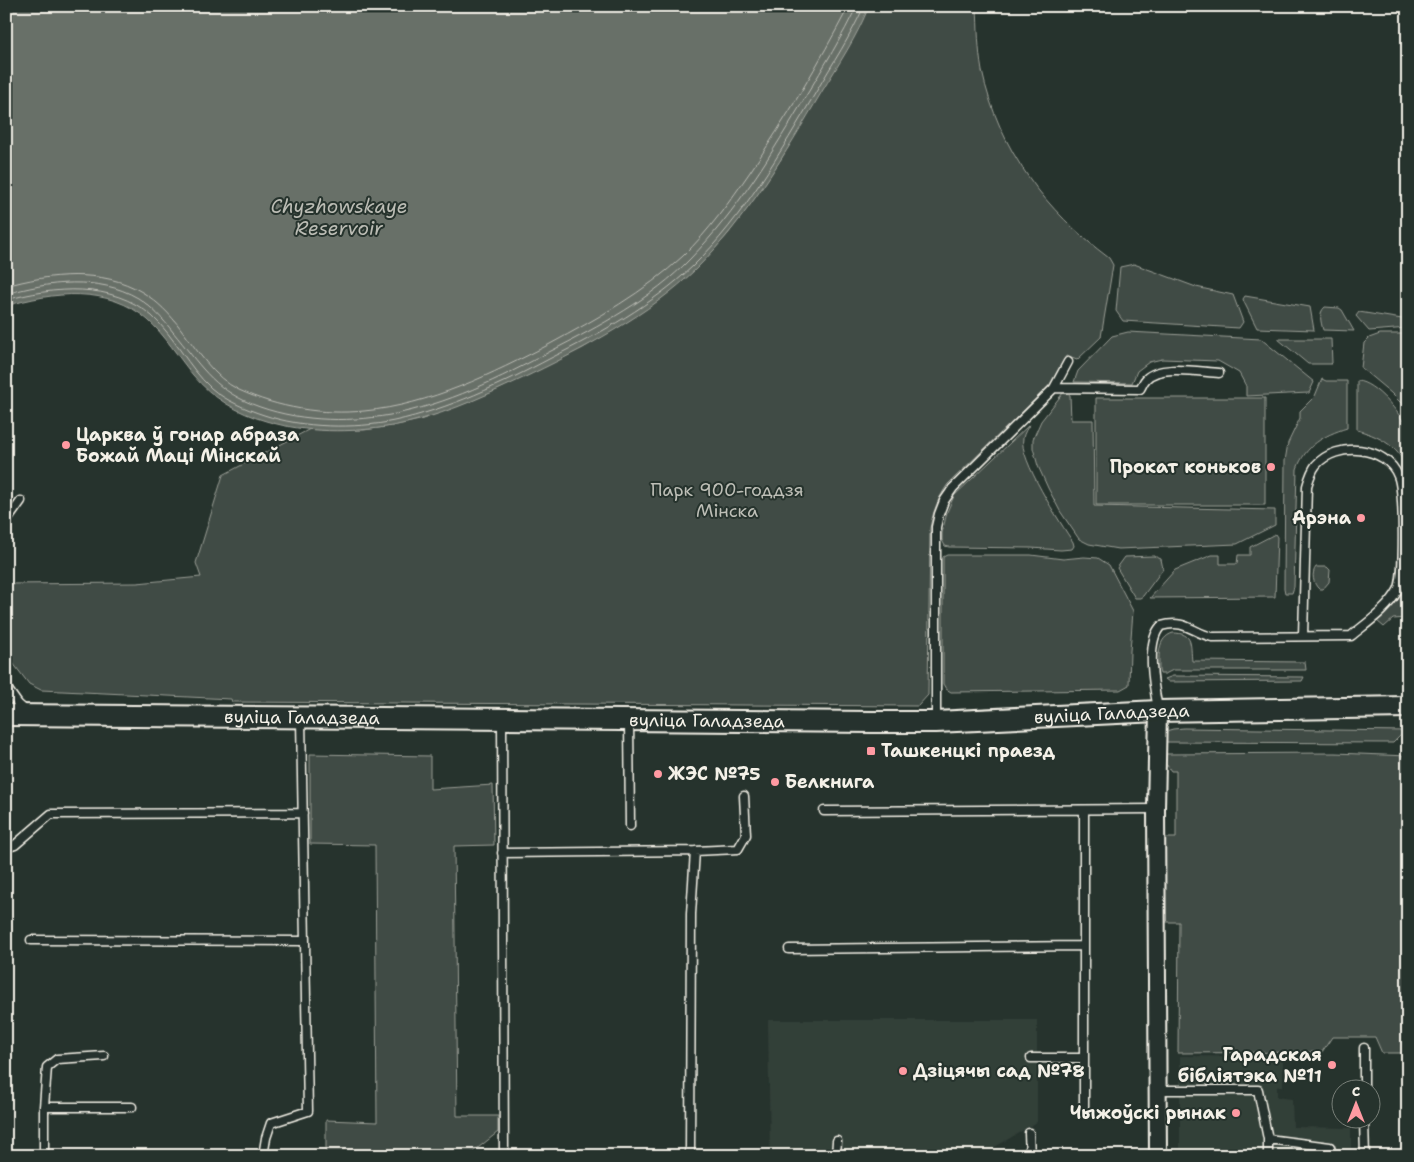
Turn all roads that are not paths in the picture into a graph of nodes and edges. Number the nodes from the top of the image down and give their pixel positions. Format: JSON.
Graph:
{"nodes":[{"id":1,"x":1068,"y":362,"type":"dead end"},
{"id":2,"x":1218,"y":373,"type":"dead end"},
{"id":3,"x":1054,"y":388,"type":"junction"},
{"id":4,"x":21,"y":501,"type":"dead end"},
{"id":5,"x":6,"y":522,"type":"edge"},
{"id":6,"x":1303,"y":636,"type":"junction"},
{"id":7,"x":6,"y":688,"type":"edge"},
{"id":8,"x":1408,"y":708,"type":"edge"},
{"id":9,"x":1158,"y":711,"type":"junction"},
{"id":10,"x":6,"y":715,"type":"edge"},
{"id":11,"x":30,"y":715,"type":"junction"},
{"id":12,"x":301,"y":718,"type":"junction"},
{"id":13,"x":502,"y":718,"type":"junction"},
{"id":14,"x":629,"y":719,"type":"junction"},
{"id":15,"x":936,"y":722,"type":"junction"},
{"id":16,"x":744,"y":796,"type":"dead end"},
{"id":17,"x":1156,"y":809,"type":"junction"},
{"id":18,"x":1084,"y":810,"type":"junction"},
{"id":19,"x":824,"y":811,"type":"dead end"},
{"id":20,"x":303,"y":814,"type":"junction"},
{"id":21,"x":630,"y":826,"type":"dead end"},
{"id":22,"x":6,"y":848,"type":"edge"},
{"id":23,"x":695,"y":851,"type":"junction"},
{"id":24,"x":502,"y":853,"type":"junction"},
{"id":25,"x":31,"y":940,"type":"dead end"},
{"id":26,"x":305,"y":941,"type":"junction"},
{"id":27,"x":1084,"y":946,"type":"junction"},
{"id":28,"x":789,"y":949,"type":"dead end"},
{"id":29,"x":1364,"y":1048,"type":"dead end"},
{"id":30,"x":104,"y":1056,"type":"dead end"},
{"id":31,"x":1031,"y":1058,"type":"dead end"},
{"id":32,"x":1084,"y":1058,"type":"junction"},
{"id":33,"x":1364,"y":1080,"type":"edge"},
{"id":34,"x":1158,"y":1090,"type":"junction"},
{"id":35,"x":44,"y":1107,"type":"junction"},
{"id":36,"x":132,"y":1107,"type":"dead end"},
{"id":37,"x":1084,"y":1108,"type":"dead end"},
{"id":38,"x":1364,"y":1130,"type":"edge"},
{"id":39,"x":1030,"y":1134,"type":"dead end"},
{"id":40,"x":1268,"y":1139,"type":"junction"},
{"id":41,"x":837,"y":1141,"type":"dead end"},
{"id":42,"x":44,"y":1156,"type":"edge"},
{"id":43,"x":263,"y":1156,"type":"edge"},
{"id":44,"x":504,"y":1156,"type":"edge"},
{"id":45,"x":690,"y":1156,"type":"edge"},
{"id":46,"x":836,"y":1156,"type":"edge"},
{"id":47,"x":1030,"y":1156,"type":"edge"},
{"id":48,"x":1158,"y":1156,"type":"edge"},
{"id":49,"x":1268,"y":1156,"type":"edge"},
{"id":50,"x":1351,"y":1156,"type":"edge"},
{"id":51,"x":1365,"y":1156,"type":"edge"}],
"edges":[{"from":1,"to":3,"type":"lane"},
{"from":2,"to":3,"type":"lane"},
{"from":3,"to":15,"type":"lane"},
{"from":4,"to":5,"type":"lane"},
{"from":6,"to":6,"type":"lane"},
{"from":6,"to":9,"type":"lane"},
{"from":7,"to":11,"type":"lane"},
{"from":8,"to":9,"type":"street","name":"вуліца Галадзеда"},
{"from":9,"to":15,"type":"street","name":"вуліца Галадзеда"},
{"from":9,"to":17,"type":"street"},
{"from":10,"to":11,"type":"street","name":"вуліца Галадзеда"},
{"from":11,"to":12,"type":"street","name":"вуліца Галадзеда"},
{"from":12,"to":13,"type":"street","name":"вуліца Галадзеда"},
{"from":12,"to":20,"type":"lane"},
{"from":13,"to":14,"type":"street","name":"вуліца Галадзеда"},
{"from":13,"to":24,"type":"lane"},
{"from":14,"to":15,"type":"street","name":"вуліца Галадзеда"},
{"from":14,"to":21,"type":"lane"},
{"from":16,"to":23,"type":"lane"},
{"from":17,"to":18,"type":"lane"},
{"from":17,"to":34,"type":"street"},
{"from":18,"to":19,"type":"lane"},
{"from":18,"to":27,"type":"lane"},
{"from":20,"to":22,"type":"lane"},
{"from":20,"to":26,"type":"lane"},
{"from":23,"to":24,"type":"lane"},
{"from":23,"to":45,"type":"lane"},
{"from":24,"to":44,"type":"lane"},
{"from":25,"to":26,"type":"lane"},
{"from":26,"to":43,"type":"lane"},
{"from":27,"to":28,"type":"lane"},
{"from":27,"to":32,"type":"lane"},
{"from":29,"to":33,"type":"lane"},
{"from":30,"to":35,"type":"lane"},
{"from":31,"to":32,"type":"lane"},
{"from":32,"to":37,"type":"lane"},
{"from":34,"to":40,"type":"lane"},
{"from":34,"to":48,"type":"street"},
{"from":35,"to":36,"type":"lane"},
{"from":35,"to":42,"type":"lane"},
{"from":38,"to":51,"type":"lane"},
{"from":39,"to":47,"type":"lane"},
{"from":40,"to":49,"type":"lane"},
{"from":40,"to":50,"type":"lane"},
{"from":41,"to":46,"type":"lane"},
{"from":50,"to":51,"type":"lane"}]}
